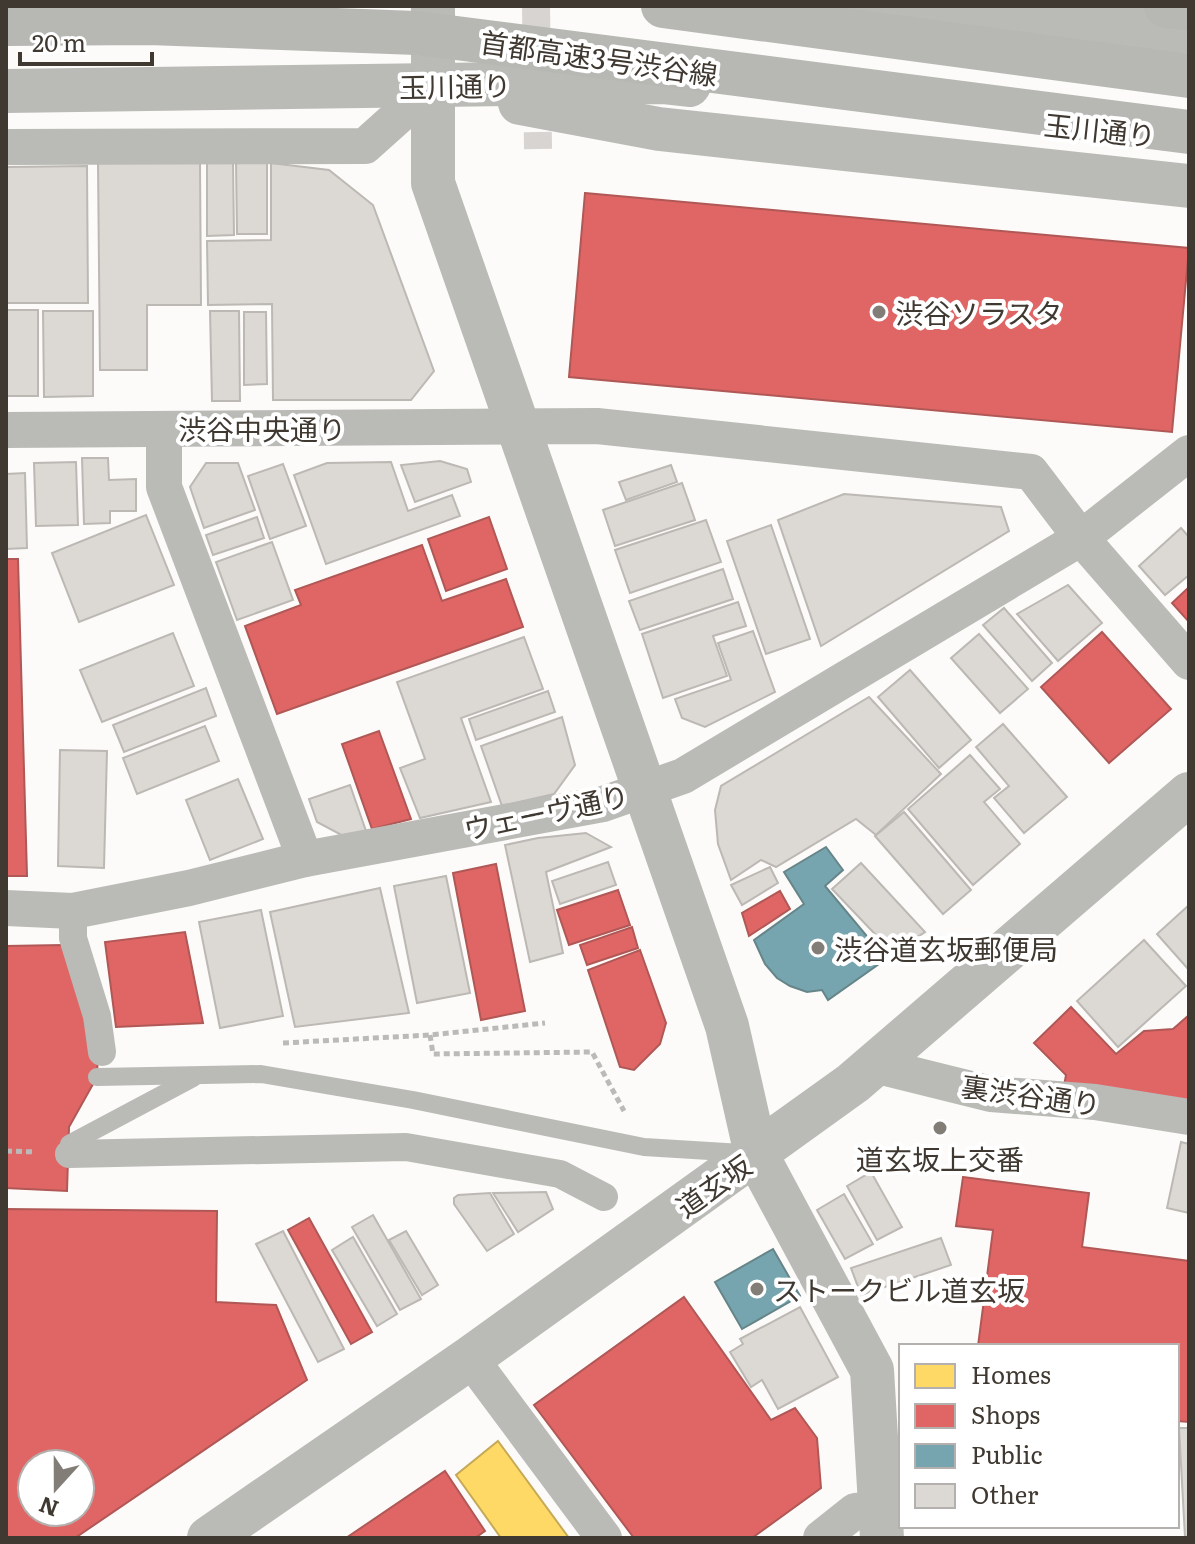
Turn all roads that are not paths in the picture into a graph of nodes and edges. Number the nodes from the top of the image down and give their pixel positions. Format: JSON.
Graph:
{"nodes":[{"id":1,"x":433,"y":6,"type":"edge"},
{"id":2,"x":663,"y":6,"type":"edge"},
{"id":3,"x":867,"y":6,"type":"edge"},
{"id":4,"x":1166,"y":6,"type":"edge"},
{"id":5,"x":1189,"y":8,"type":"edge"},
{"id":6,"x":6,"y":24,"type":"edge"},
{"id":7,"x":1189,"y":32,"type":"edge"},
{"id":8,"x":649,"y":64,"type":"junction"},
{"id":9,"x":1189,"y":76,"type":"edge"},
{"id":10,"x":432,"y":86,"type":"junction"},
{"id":11,"x":6,"y":91,"type":"edge"},
{"id":12,"x":1189,"y":132,"type":"edge"},
{"id":13,"x":1189,"y":139,"type":"edge"},
{"id":14,"x":6,"y":147,"type":"edge"},
{"id":15,"x":1189,"y":163,"type":"edge"},
{"id":16,"x":1189,"y":186,"type":"edge"},
{"id":17,"x":517,"y":426,"type":"junction"},
{"id":18,"x":164,"y":429,"type":"junction"},
{"id":19,"x":6,"y":430,"type":"edge"},
{"id":20,"x":1189,"y":453,"type":"edge"},
{"id":21,"x":1081,"y":538,"type":"junction"},
{"id":22,"x":1189,"y":662,"type":"edge"},
{"id":23,"x":645,"y":789,"type":"junction"},
{"id":24,"x":1189,"y":794,"type":"edge"},
{"id":25,"x":305,"y":859,"type":"junction"},
{"id":26,"x":6,"y":908,"type":"edge"},
{"id":27,"x":73,"y":911,"type":"junction"},
{"id":28,"x":99,"y":1065,"type":"joint"},
{"id":29,"x":874,"y":1065,"type":"junction"},
{"id":30,"x":199,"y":1075,"type":"junction"},
{"id":31,"x":1189,"y":1117,"type":"edge"},
{"id":32,"x":69,"y":1149,"type":"joint"},
{"id":33,"x":756,"y":1154,"type":"junction"},
{"id":34,"x":604,"y":1197,"type":"dead end"},
{"id":35,"x":470,"y":1358,"type":"junction"},
{"id":36,"x":882,"y":1523,"type":"edge"},
{"id":37,"x":209,"y":1538,"type":"edge"},
{"id":38,"x":604,"y":1538,"type":"edge"},
{"id":39,"x":821,"y":1538,"type":"edge"}],
"edges":[{"from":1,"to":10,"type":"street"},
{"from":2,"to":9,"type":"highway"},
{"from":3,"to":7,"type":"highway"},
{"from":4,"to":5,"type":"highway"},
{"from":6,"to":8,"type":"highway","name":"首都高速3号渋谷線","bridge":true},
{"from":8,"to":12,"type":"highway","name":"首都高速3号渋谷線","bridge":true},
{"from":8,"to":15,"type":"highway","bridge":true},
{"from":10,"to":11,"type":"highway","name":"玉川通り"},
{"from":10,"to":13,"type":"highway","name":"玉川通り"},
{"from":10,"to":14,"type":"street"},
{"from":10,"to":16,"type":"highway"},
{"from":10,"to":17,"type":"street"},
{"from":17,"to":18,"type":"street","name":"渋谷中央通り"},
{"from":17,"to":21,"type":"street","name":"渋谷中央通り"},
{"from":17,"to":23,"type":"street"},
{"from":18,"to":19,"type":"street","name":"渋谷中央通り"},
{"from":18,"to":25,"type":"street"},
{"from":20,"to":21,"type":"street","name":"ウェーヴ通り"},
{"from":21,"to":22,"type":"street","name":"渋谷中央通り"},
{"from":21,"to":23,"type":"street","name":"ウェーヴ通り"},
{"from":23,"to":25,"type":"street","name":"ウェーヴ通り"},
{"from":23,"to":33,"type":"street"},
{"from":24,"to":29,"type":"street","name":"道玄坂"},
{"from":25,"to":27,"type":"street","name":"ウェーヴ通り"},
{"from":26,"to":27,"type":"street","name":"ウェーヴ通り"},
{"from":27,"to":28,"type":"street"},
{"from":28,"to":30,"type":"lane"},
{"from":29,"to":31,"type":"street","name":"裏渋谷通り"},
{"from":29,"to":33,"type":"street","name":"道玄坂"},
{"from":30,"to":32,"type":"lane"},
{"from":30,"to":33,"type":"lane"},
{"from":32,"to":34,"type":"street"},
{"from":33,"to":35,"type":"street","name":"道玄坂"},
{"from":33,"to":36,"type":"street"},
{"from":35,"to":37,"type":"street","name":"道玄坂"},
{"from":35,"to":38,"type":"street"},
{"from":36,"to":39,"type":"street"}]}
